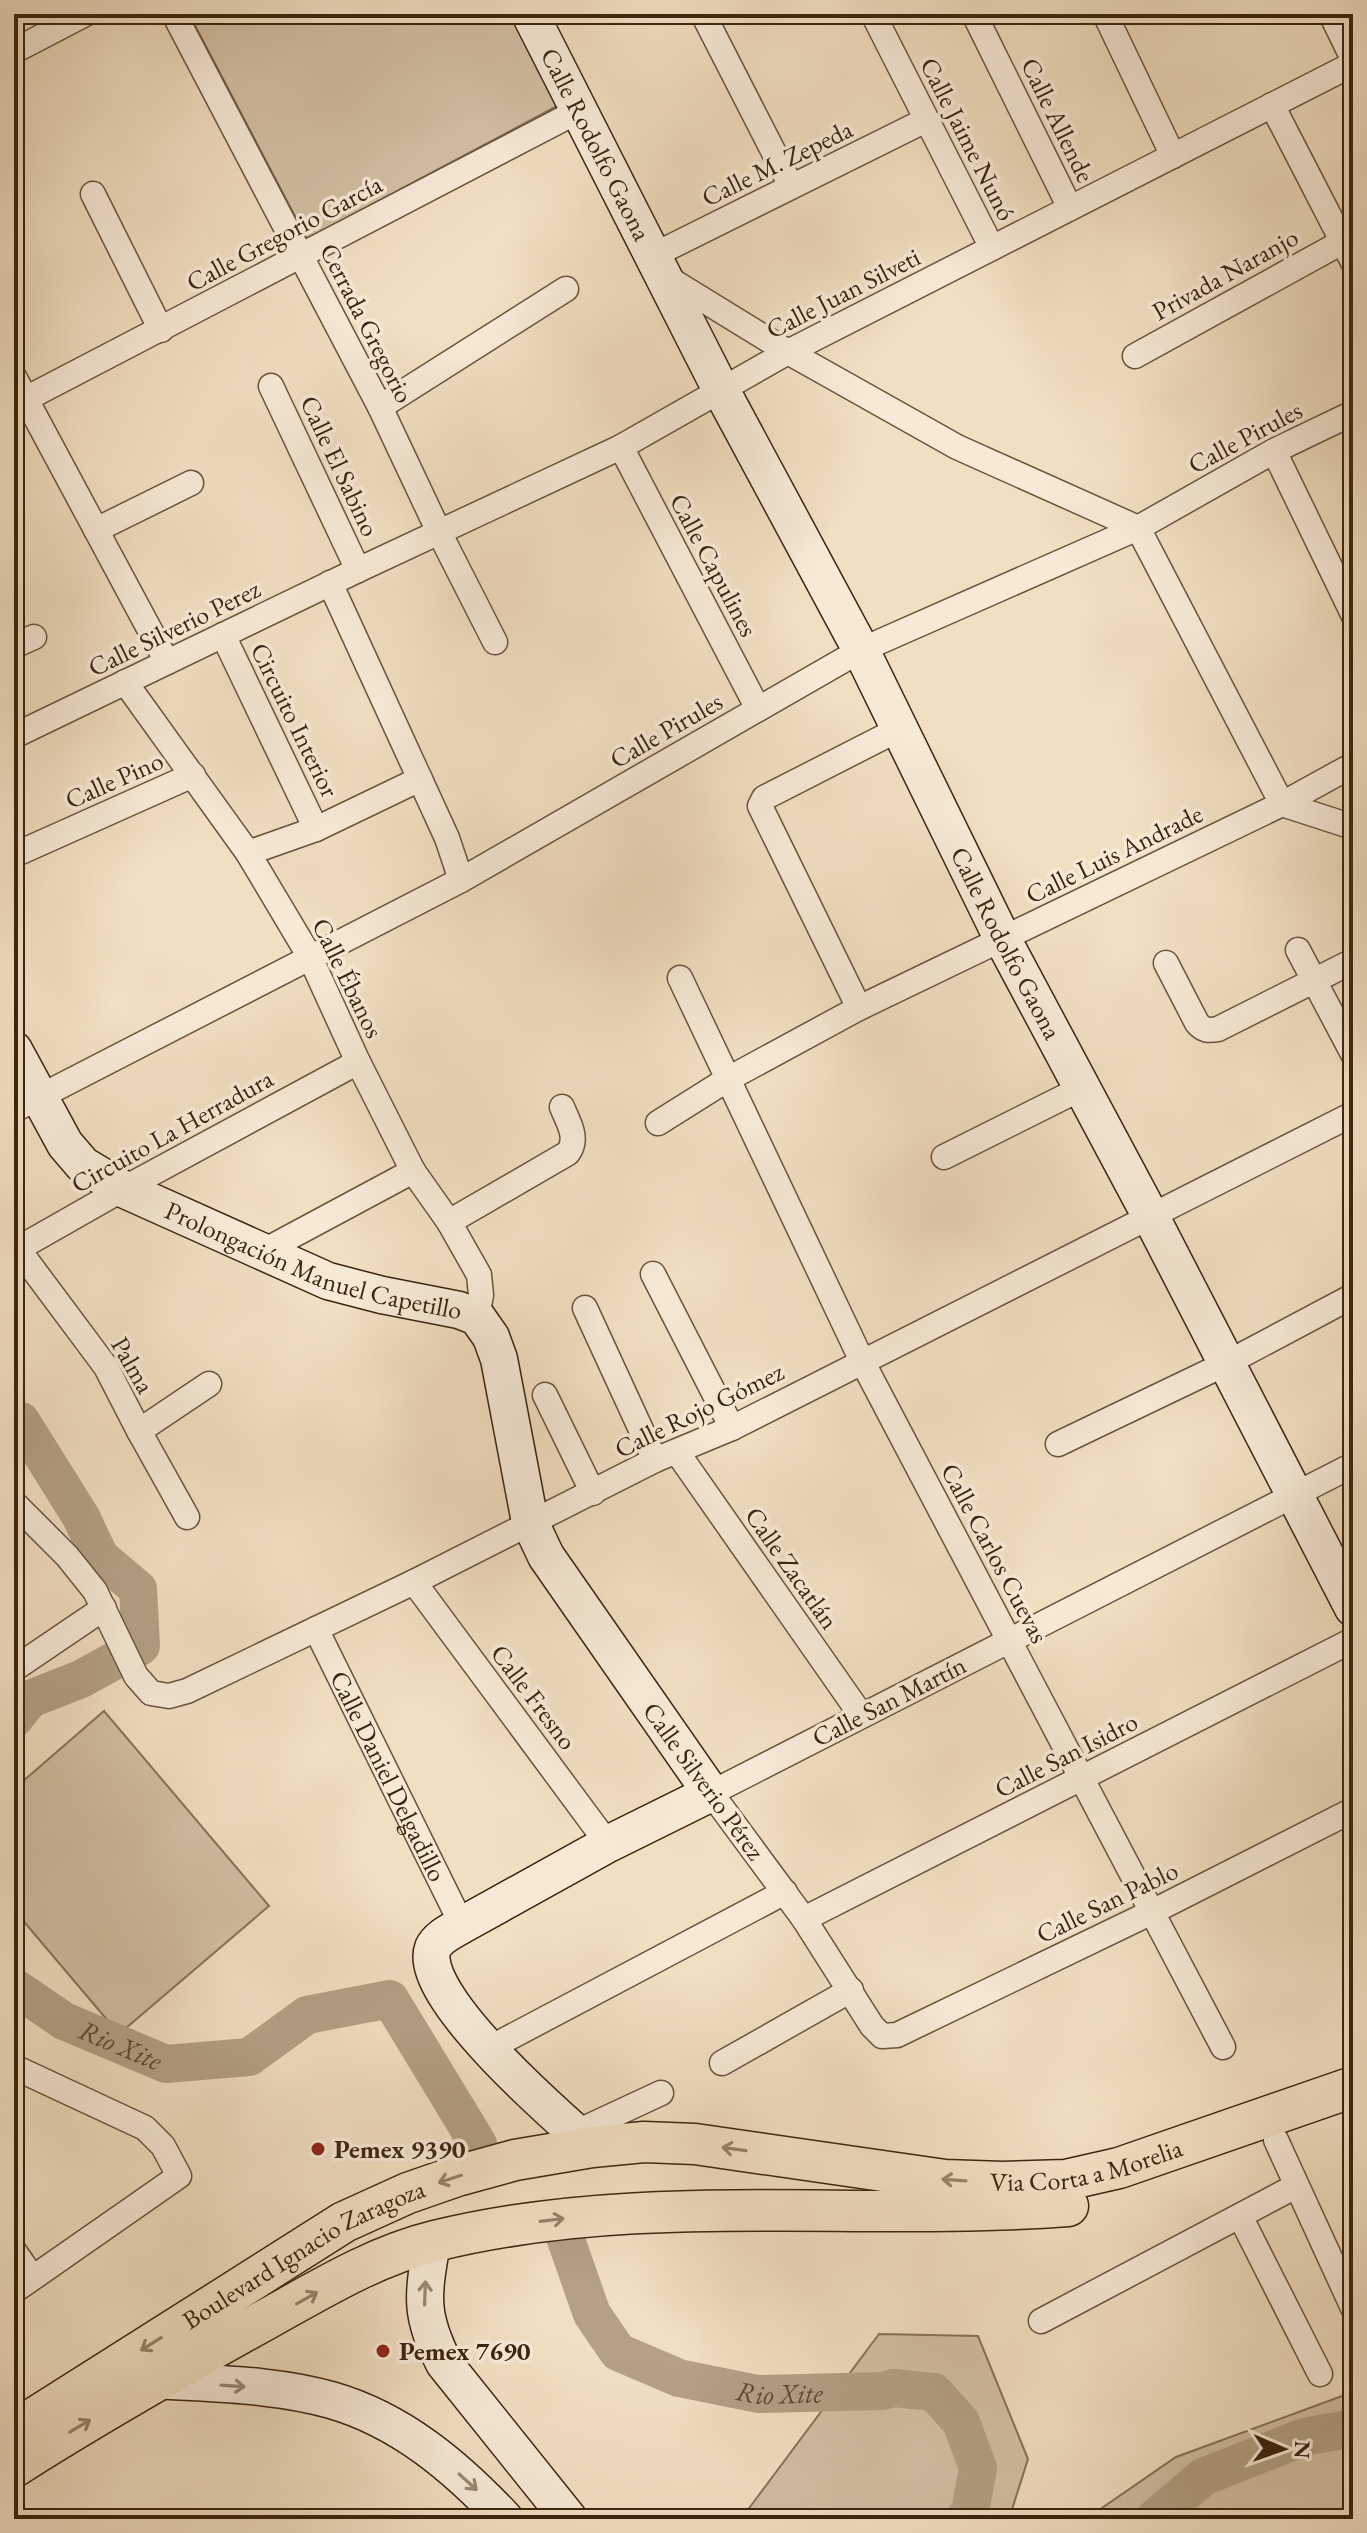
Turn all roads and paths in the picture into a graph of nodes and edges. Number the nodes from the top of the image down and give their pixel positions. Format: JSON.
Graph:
{"nodes":[{"id":1,"x":85,"y":14,"type":"edge"},
{"id":2,"x":174,"y":14,"type":"edge"},
{"id":3,"x":530,"y":14,"type":"edge"},
{"id":4,"x":703,"y":14,"type":"edge"},
{"id":5,"x":873,"y":14,"type":"edge"},
{"id":6,"x":974,"y":14,"type":"edge"},
{"id":7,"x":1105,"y":14,"type":"edge"},
{"id":8,"x":1331,"y":14,"type":"edge"},
{"id":9,"x":14,"y":51,"type":"edge"},
{"id":10,"x":1353,"y":62,"type":"edge"},
{"id":11,"x":1272,"y":105,"type":"junction"},
{"id":12,"x":580,"y":110,"type":"junction"},
{"id":13,"x":926,"y":120,"type":"junction"},
{"id":14,"x":1173,"y":156,"type":"junction"},
{"id":15,"x":791,"y":186,"type":"junction"},
{"id":16,"x":93,"y":194,"type":"dead end"},
{"id":17,"x":1070,"y":208,"type":"junction"},
{"id":18,"x":1349,"y":246,"type":"edge"},
{"id":19,"x":992,"y":248,"type":"junction"},
{"id":20,"x":301,"y":254,"type":"junction"},
{"id":21,"x":658,"y":266,"type":"junction"},
{"id":22,"x":566,"y":289,"type":"dead end"},
{"id":23,"x":161,"y":330,"type":"junction"},
{"id":24,"x":788,"y":352,"type":"junction"},
{"id":25,"x":1135,"y":356,"type":"dead end"},
{"id":26,"x":14,"y":377,"type":"edge"},
{"id":27,"x":271,"y":386,"type":"dead end"},
{"id":28,"x":720,"y":388,"type":"junction"},
{"id":29,"x":20,"y":402,"type":"edge"},
{"id":30,"x":380,"y":407,"type":"junction"},
{"id":31,"x":1353,"y":413,"type":"edge"},
{"id":32,"x":621,"y":447,"type":"junction"},
{"id":33,"x":1274,"y":451,"type":"junction"},
{"id":34,"x":191,"y":483,"type":"dead end"},
{"id":35,"x":1138,"y":528,"type":"junction"},
{"id":36,"x":96,"y":530,"type":"junction"},
{"id":37,"x":439,"y":532,"type":"junction"},
{"id":38,"x":358,"y":570,"type":"junction"},
{"id":39,"x":330,"y":583,"type":"junction"},
{"id":40,"x":1353,"y":614,"type":"edge"},
{"id":41,"x":223,"y":635,"type":"junction"},
{"id":42,"x":495,"y":642,"type":"dead end"},
{"id":43,"x":861,"y":650,"type":"junction"},
{"id":44,"x":167,"y":662,"type":"junction"},
{"id":45,"x":125,"y":682,"type":"junction"},
{"id":46,"x":758,"y":709,"type":"junction"},
{"id":47,"x":901,"y":728,"type":"junction"},
{"id":48,"x":14,"y":736,"type":"edge"},
{"id":49,"x":1353,"y":765,"type":"edge"},
{"id":50,"x":193,"y":775,"type":"junction"},
{"id":51,"x":420,"y":779,"type":"junction"},
{"id":52,"x":1282,"y":804,"type":"junction"},
{"id":53,"x":1353,"y":827,"type":"edge"},
{"id":54,"x":316,"y":829,"type":"junction"},
{"id":55,"x":248,"y":853,"type":"junction"},
{"id":56,"x":14,"y":855,"type":"edge"},
{"id":57,"x":461,"y":880,"type":"junction"},
{"id":58,"x":1003,"y":940,"type":"junction"},
{"id":59,"x":1298,"y":950,"type":"dead end"},
{"id":60,"x":310,"y":957,"type":"junction"},
{"id":61,"x":1353,"y":961,"type":"edge"},
{"id":62,"x":1166,"y":963,"type":"dead end"},
{"id":63,"x":680,"y":978,"type":"dead end"},
{"id":64,"x":1314,"y":981,"type":"junction"},
{"id":65,"x":859,"y":1008,"type":"junction"},
{"id":66,"x":14,"y":1050,"type":"edge"},
{"id":67,"x":1353,"y":1054,"type":"edge"},
{"id":68,"x":358,"y":1062,"type":"junction"},
{"id":69,"x":728,"y":1079,"type":"junction"},
{"id":70,"x":1082,"y":1088,"type":"junction"},
{"id":71,"x":26,"y":1104,"type":"edge"},
{"id":72,"x":562,"y":1107,"type":"dead end"},
{"id":73,"x":1353,"y":1114,"type":"edge"},
{"id":74,"x":658,"y":1123,"type":"dead end"},
{"id":75,"x":944,"y":1157,"type":"dead end"},
{"id":76,"x":413,"y":1171,"type":"junction"},
{"id":77,"x":123,"y":1189,"type":"junction"},
{"id":78,"x":1151,"y":1217,"type":"junction"},
{"id":79,"x":449,"y":1222,"type":"junction"},
{"id":80,"x":16,"y":1250,"type":"edge"},
{"id":81,"x":262,"y":1252,"type":"junction"},
{"id":82,"x":653,"y":1274,"type":"dead end"},
{"id":83,"x":1353,"y":1296,"type":"edge"},
{"id":84,"x":585,"y":1308,"type":"dead end"},
{"id":85,"x":477,"y":1317,"type":"junction"},
{"id":86,"x":862,"y":1361,"type":"junction"},
{"id":87,"x":1227,"y":1363,"type":"junction"},
{"id":88,"x":209,"y":1384,"type":"dead end"},
{"id":89,"x":545,"y":1395,"type":"dead end"},
{"id":90,"x":732,"y":1428,"type":"junction"},
{"id":91,"x":139,"y":1431,"type":"junction"},
{"id":92,"x":1058,"y":1444,"type":"dead end"},
{"id":93,"x":666,"y":1456,"type":"junction"},
{"id":94,"x":1353,"y":1465,"type":"edge"},
{"id":95,"x":593,"y":1493,"type":"junction"},
{"id":96,"x":1295,"y":1496,"type":"junction"},
{"id":97,"x":14,"y":1503,"type":"edge"},
{"id":98,"x":187,"y":1517,"type":"dead end"},
{"id":99,"x":530,"y":1522,"type":"junction"},
{"id":100,"x":414,"y":1582,"type":"junction"},
{"id":101,"x":104,"y":1608,"type":"junction"},
{"id":102,"x":1353,"y":1608,"type":"edge"},
{"id":103,"x":316,"y":1629,"type":"junction"},
{"id":104,"x":1009,"y":1639,"type":"junction"},
{"id":105,"x":1353,"y":1640,"type":"edge"},
{"id":106,"x":14,"y":1669,"type":"edge"},
{"id":107,"x":861,"y":1715,"type":"junction"},
{"id":108,"x":1082,"y":1779,"type":"junction"},
{"id":109,"x":711,"y":1793,"type":"junction"},
{"id":110,"x":1353,"y":1810,"type":"edge"},
{"id":111,"x":608,"y":1844,"type":"junction"},
{"id":112,"x":785,"y":1892,"type":"junction"},
{"id":113,"x":1152,"y":1912,"type":"junction"},
{"id":114,"x":804,"y":1919,"type":"junction"},
{"id":115,"x":462,"y":1925,"type":"junction"},
{"id":116,"x":851,"y":1990,"type":"junction"},
{"id":117,"x":882,"y":2036,"type":"joint"},
{"id":118,"x":1223,"y":2047,"type":"dead end"},
{"id":119,"x":488,"y":2049,"type":"junction"},
{"id":120,"x":722,"y":2063,"type":"dead end"},
{"id":121,"x":14,"y":2067,"type":"edge"},
{"id":122,"x":1353,"y":2087,"type":"edge"},
{"id":123,"x":661,"y":2093,"type":"dead end"},
{"id":124,"x":1353,"y":2114,"type":"edge"},
{"id":125,"x":584,"y":2140,"type":"junction"},
{"id":126,"x":1276,"y":2140,"type":"junction"},
{"id":127,"x":811,"y":2160,"type":"junction"},
{"id":128,"x":1296,"y":2186,"type":"junction"},
{"id":129,"x":812,"y":2211,"type":"junction"},
{"id":130,"x":1241,"y":2218,"type":"junction"},
{"id":131,"x":432,"y":2242,"type":"junction"},
{"id":132,"x":14,"y":2251,"type":"edge"},
{"id":133,"x":23,"y":2284,"type":"edge"},
{"id":134,"x":1353,"y":2308,"type":"edge"},
{"id":135,"x":1041,"y":2321,"type":"dead end"},
{"id":136,"x":1320,"y":2374,"type":"dead end"},
{"id":137,"x":156,"y":2380,"type":"junction"},
{"id":138,"x":14,"y":2431,"type":"edge"},
{"id":139,"x":14,"y":2467,"type":"edge"},
{"id":140,"x":505,"y":2519,"type":"edge"},
{"id":141,"x":569,"y":2519,"type":"edge"}],
"edges":[{"from":1,"to":9,"type":"street"},
{"from":2,"to":20,"type":"street","name":"Cerrada Gregorio"},
{"from":3,"to":12,"type":"street","name":"Calle Rodolfo Gaona"},
{"from":4,"to":15,"type":"street"},
{"from":5,"to":13,"type":"street","name":"Calle Jaime Nunó"},
{"from":6,"to":17,"type":"street","name":"Calle Allende"},
{"from":7,"to":14,"type":"street"},
{"from":8,"to":10,"type":"street"},
{"from":10,"to":11,"type":"street","name":"Calle Juan Silveti"},
{"from":11,"to":14,"type":"street","name":"Calle Juan Silveti"},
{"from":11,"to":18,"type":"street"},
{"from":12,"to":20,"type":"street","name":"Calle Gregorio García"},
{"from":12,"to":21,"type":"street","name":"Calle Rodolfo Gaona"},
{"from":13,"to":15,"type":"street","name":"Calle M. Zepeda"},
{"from":13,"to":19,"type":"street","name":"Calle Jaime Nunó"},
{"from":14,"to":17,"type":"street","name":"Calle Juan Silveti"},
{"from":15,"to":21,"type":"street","name":"Calle M. Zepeda"},
{"from":16,"to":23,"type":"street"},
{"from":17,"to":19,"type":"street","name":"Calle Juan Silveti"},
{"from":18,"to":25,"type":"street","name":"Privada Naranjo"},
{"from":19,"to":24,"type":"street","name":"Calle Juan Silveti"},
{"from":20,"to":23,"type":"street","name":"Calle Gregorio García"},
{"from":20,"to":30,"type":"street","name":"Cerrada Gregorio"},
{"from":21,"to":24,"type":"street"},
{"from":21,"to":28,"type":"street","name":"Calle Rodolfo Gaona"},
{"from":22,"to":30,"type":"street"},
{"from":23,"to":29,"type":"street","name":"Calle Gregorio García"},
{"from":24,"to":28,"type":"street","name":"Calle Juan Silveti"},
{"from":24,"to":35,"type":"street"},
{"from":26,"to":29,"type":"street"},
{"from":27,"to":38,"type":"street","name":"Calle El Sabino"},
{"from":28,"to":32,"type":"street","name":"Calle Juan Silveti"},
{"from":28,"to":43,"type":"street","name":"Calle Rodolfo Gaona"},
{"from":29,"to":36,"type":"street"},
{"from":30,"to":37,"type":"street","name":"Cerrada Gregorio"},
{"from":31,"to":33,"type":"street","name":"Calle Pirules"},
{"from":32,"to":37,"type":"street","name":"Calle Juan Silveti"},
{"from":32,"to":46,"type":"street","name":"Calle Capulines"},
{"from":33,"to":35,"type":"street","name":"Calle Pirules"},
{"from":33,"to":40,"type":"street"},
{"from":34,"to":36,"type":"street"},
{"from":35,"to":43,"type":"street","name":"Calle Pirules"},
{"from":35,"to":52,"type":"street"},
{"from":36,"to":44,"type":"street"},
{"from":37,"to":38,"type":"street","name":"Calle Juan Silveti"},
{"from":37,"to":42,"type":"street","name":"Cerrada Gregorio"},
{"from":38,"to":39,"type":"street","name":"Calle Silverio Perez"},
{"from":39,"to":41,"type":"street","name":"Calle Silverio Perez"},
{"from":39,"to":51,"type":"street"},
{"from":41,"to":44,"type":"street","name":"Calle Silverio Perez"},
{"from":41,"to":54,"type":"street","name":"Circuito Interior"},
{"from":43,"to":46,"type":"street","name":"Calle Pirules"},
{"from":43,"to":47,"type":"street","name":"Calle Rodolfo Gaona"},
{"from":44,"to":45,"type":"street","name":"Calle Silverio Perez"},
{"from":45,"to":48,"type":"street","name":"Calle Silverio Perez"},
{"from":45,"to":50,"type":"street","name":"Calle Ébanos"},
{"from":46,"to":57,"type":"street","name":"Calle Pirules"},
{"from":47,"to":58,"type":"street","name":"Calle Rodolfo Gaona"},
{"from":47,"to":65,"type":"street"},
{"from":49,"to":52,"type":"street","name":"Calle Luis Andrade"},
{"from":50,"to":55,"type":"street","name":"Calle Ébanos"},
{"from":50,"to":56,"type":"street","name":"Calle Pino"},
{"from":51,"to":54,"type":"street"},
{"from":51,"to":57,"type":"street"},
{"from":52,"to":53,"type":"street"},
{"from":52,"to":58,"type":"street","name":"Calle Luis Andrade"},
{"from":54,"to":55,"type":"street"},
{"from":55,"to":60,"type":"street","name":"Calle Ébanos"},
{"from":57,"to":60,"type":"street","name":"Calle Pirules"},
{"from":58,"to":65,"type":"street","name":"Calle Luis Andrade"},
{"from":58,"to":70,"type":"street","name":"Calle Rodolfo Gaona"},
{"from":59,"to":64,"type":"street"},
{"from":60,"to":68,"type":"street","name":"Calle Ébanos"},
{"from":60,"to":71,"type":"street","name":"Calle Pirules"},
{"from":61,"to":64,"type":"street"},
{"from":62,"to":64,"type":"street"},
{"from":63,"to":69,"type":"street","name":"Calle Carlos Cuevas"},
{"from":64,"to":67,"type":"street"},
{"from":65,"to":69,"type":"street","name":"Calle Luis Andrade"},
{"from":66,"to":71,"type":"street","name":"Prolongación Manuel Capetillo"},
{"from":68,"to":76,"type":"street","name":"Calle Ébanos"},
{"from":68,"to":77,"type":"street","name":"Circuito La Herradura"},
{"from":69,"to":74,"type":"street","name":"Calle Luis Andrade"},
{"from":69,"to":86,"type":"street","name":"Calle Carlos Cuevas"},
{"from":70,"to":75,"type":"street"},
{"from":70,"to":78,"type":"street","name":"Calle Rodolfo Gaona"},
{"from":71,"to":77,"type":"street","name":"Prolongación Manuel Capetillo"},
{"from":72,"to":79,"type":"street"},
{"from":73,"to":78,"type":"street","name":"Calle Rojo Gómez"},
{"from":76,"to":79,"type":"street","name":"Calle Ébanos"},
{"from":76,"to":81,"type":"street"},
{"from":77,"to":80,"type":"street","name":"Circuito La Herradura"},
{"from":77,"to":81,"type":"street","name":"Prolongación Manuel Capetillo"},
{"from":78,"to":86,"type":"street","name":"Calle Rojo Gómez"},
{"from":78,"to":87,"type":"street","name":"Calle Rodolfo Gaona"},
{"from":79,"to":85,"type":"street","name":"Calle Ébanos"},
{"from":80,"to":91,"type":"street","name":"Palma"},
{"from":81,"to":85,"type":"street","name":"Prolongación Manuel Capetillo"},
{"from":82,"to":90,"type":"street"},
{"from":83,"to":87,"type":"street"},
{"from":84,"to":93,"type":"street","name":"Calle Zacatlán"},
{"from":85,"to":99,"type":"street","name":"Prolongación Manuel Capetillo"},
{"from":86,"to":90,"type":"street","name":"Calle Rojo Gómez"},
{"from":86,"to":104,"type":"street","name":"Calle Carlos Cuevas"},
{"from":87,"to":92,"type":"street"},
{"from":87,"to":96,"type":"street","name":"Calle Rodolfo Gaona"},
{"from":88,"to":91,"type":"street"},
{"from":89,"to":95,"type":"street"},
{"from":90,"to":93,"type":"street","name":"Calle Rojo Gómez"},
{"from":91,"to":98,"type":"street","name":"Palma"},
{"from":93,"to":95,"type":"street","name":"Calle Rojo Gómez"},
{"from":93,"to":107,"type":"street","name":"Calle Zacatlán"},
{"from":94,"to":96,"type":"street","name":"Calle San Martín"},
{"from":95,"to":99,"type":"street","name":"Calle Rojo Gómez"},
{"from":96,"to":102,"type":"street","name":"Calle Rodolfo Gaona"},
{"from":96,"to":104,"type":"street","name":"Calle San Martín"},
{"from":97,"to":101,"type":"street","name":"Calle Rojo Gómez"},
{"from":99,"to":100,"type":"street","name":"Calle Rojo Gómez"},
{"from":99,"to":109,"type":"street","name":"Calle Silverio Pérez"},
{"from":100,"to":103,"type":"street","name":"Calle Rojo Gómez"},
{"from":100,"to":111,"type":"street","name":"Calle Fresno"},
{"from":101,"to":103,"type":"street","name":"Calle Rojo Gómez"},
{"from":101,"to":106,"type":"street"},
{"from":103,"to":115,"type":"street","name":"Calle Daniel Delgadillo"},
{"from":104,"to":107,"type":"street","name":"Calle San Martín"},
{"from":104,"to":108,"type":"street","name":"Calle Carlos Cuevas"},
{"from":105,"to":108,"type":"street","name":"Calle San Isidro"},
{"from":107,"to":109,"type":"street","name":"Calle San Martín"},
{"from":108,"to":113,"type":"street","name":"Calle Carlos Cuevas"},
{"from":108,"to":114,"type":"street","name":"Calle San Isidro"},
{"from":109,"to":111,"type":"street","name":"Calle San Martín"},
{"from":109,"to":112,"type":"street","name":"Calle Silverio Pérez"},
{"from":110,"to":113,"type":"street","name":"Calle San Pablo"},
{"from":111,"to":115,"type":"street","name":"Calle San Martín"},
{"from":112,"to":114,"type":"street","name":"Calle Silverio Pérez"},
{"from":112,"to":119,"type":"street"},
{"from":113,"to":117,"type":"street","name":"Calle San Pablo"},
{"from":113,"to":118,"type":"street","name":"Calle Carlos Cuevas"},
{"from":114,"to":116,"type":"street","name":"Calle Silverio Pérez"},
{"from":115,"to":119,"type":"street","name":"Calle San Martín"},
{"from":116,"to":117,"type":"street","name":"Calle Silverio Pérez"},
{"from":116,"to":120,"type":"street"},
{"from":119,"to":125,"type":"street"},
{"from":121,"to":133,"type":"street"},
{"from":122,"to":127,"type":"main road","name":"Via Corta a Morelia","one_way":true},
{"from":123,"to":125,"type":"street"},
{"from":124,"to":126,"type":"main road","name":"Via Corta a Morelia"},
{"from":127,"to":125,"type":"main road","name":"Boulevard Ignacio Zaragoza","one_way":true},
{"from":125,"to":138,"type":"main road","name":"Boulevard Ignacio Zaragoza","one_way":true},
{"from":126,"to":128,"type":"street"},
{"from":126,"to":129,"type":"main road","name":"Via Corta a Morelia"},
{"from":127,"to":129,"type":"street"},
{"from":128,"to":130,"type":"street"},
{"from":128,"to":134,"type":"street"},
{"from":131,"to":129,"type":"main road","name":"Boulevard Ignacio Zaragoza","one_way":true},
{"from":130,"to":135,"type":"street"},
{"from":130,"to":136,"type":"street"},
{"from":137,"to":131,"type":"main road","name":"Boulevard Ignacio Zaragoza","one_way":true},
{"from":141,"to":131,"type":"street","one_way":true},
{"from":132,"to":133,"type":"street"},
{"from":139,"to":137,"type":"main road","name":"Boulevard Ignacio Zaragoza","one_way":true},
{"from":137,"to":140,"type":"street","one_way":true}]}
